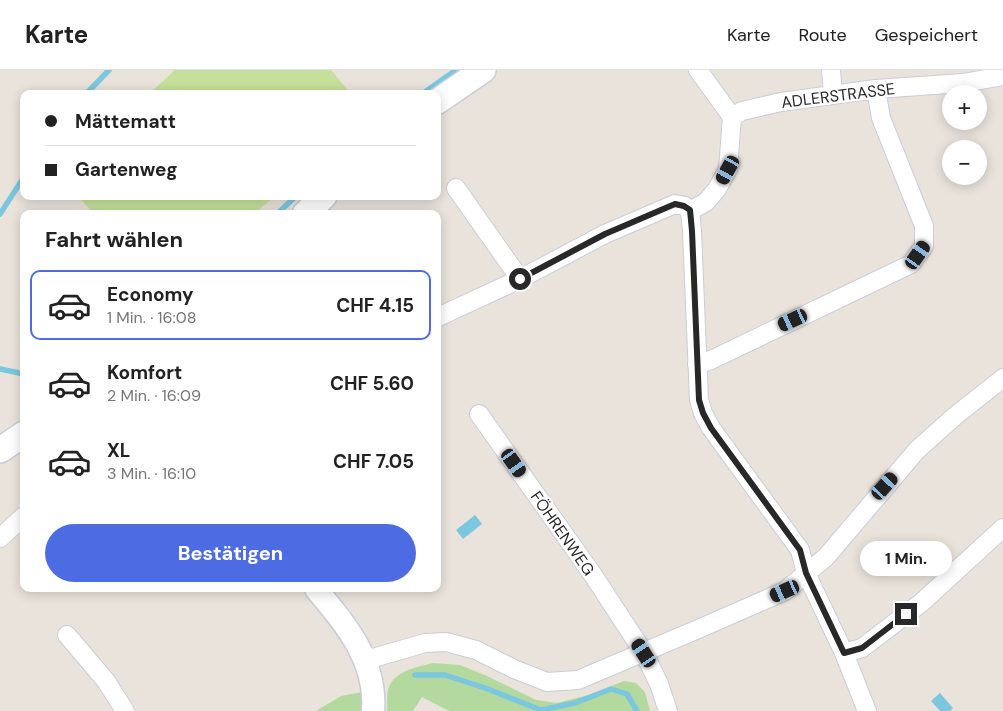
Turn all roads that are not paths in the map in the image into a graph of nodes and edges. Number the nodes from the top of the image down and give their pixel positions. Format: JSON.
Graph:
{"nodes":[{"id":1,"x":483,"y":70,"type":"edge"},
{"id":2,"x":698,"y":70,"type":"edge"},
{"id":3,"x":831,"y":70,"type":"edge"},
{"id":4,"x":1003,"y":76,"type":"edge"},
{"id":5,"x":876,"y":89,"type":"junction"},
{"id":6,"x":833,"y":95,"type":"junction"},
{"id":7,"x":441,"y":98,"type":"edge"},
{"id":8,"x":732,"y":117,"type":"junction"},
{"id":9,"x":456,"y":188,"type":"dead end"},
{"id":10,"x":320,"y":200,"type":"edge"},
{"id":11,"x":309,"y":210,"type":"edge"},
{"id":12,"x":690,"y":210,"type":"junction"},
{"id":13,"x":520,"y":279,"type":"junction"},
{"id":14,"x":441,"y":316,"type":"edge"},
{"id":15,"x":697,"y":364,"type":"junction"},
{"id":16,"x":1003,"y":378,"type":"edge"},
{"id":17,"x":479,"y":414,"type":"dead end"},
{"id":18,"x":20,"y":437,"type":"edge"},
{"id":19,"x":0,"y":450,"type":"edge"},
{"id":20,"x":20,"y":520,"type":"edge"},
{"id":21,"x":1003,"y":528,"type":"edge"},
{"id":22,"x":0,"y":538,"type":"edge"},
{"id":23,"x":806,"y":573,"type":"junction"},
{"id":24,"x":318,"y":592,"type":"edge"},
{"id":25,"x":67,"y":635,"type":"dead end"},
{"id":26,"x":644,"y":653,"type":"junction"},
{"id":27,"x":844,"y":653,"type":"junction"},
{"id":28,"x":366,"y":660,"type":"junction"},
{"id":29,"x":125,"y":711,"type":"edge"},
{"id":30,"x":373,"y":711,"type":"edge"},
{"id":31,"x":668,"y":711,"type":"edge"},
{"id":32,"x":867,"y":711,"type":"edge"}],
"edges":[{"from":1,"to":7,"type":"main road"},
{"from":2,"to":8,"type":"street"},
{"from":3,"to":6,"type":"street"},
{"from":4,"to":5,"type":"street","name":"ADLERSTRASSE"},
{"from":5,"to":6,"type":"street","name":"ADLERSTRASSE"},
{"from":5,"to":15,"type":"street"},
{"from":6,"to":8,"type":"street","name":"ADLERSTRASSE"},
{"from":8,"to":12,"type":"street"},
{"from":9,"to":13,"type":"street"},
{"from":10,"to":11,"type":"main road"},
{"from":12,"to":13,"type":"street"},
{"from":12,"to":15,"type":"street"},
{"from":13,"to":14,"type":"street"},
{"from":15,"to":23,"type":"street"},
{"from":16,"to":23,"type":"street"},
{"from":17,"to":26,"type":"street","name":"FÖHRENWEG"},
{"from":18,"to":19,"type":"main road"},
{"from":20,"to":22,"type":"street"},
{"from":21,"to":27,"type":"street"},
{"from":23,"to":26,"type":"street"},
{"from":23,"to":27,"type":"street"},
{"from":24,"to":28,"type":"street"},
{"from":25,"to":29,"type":"street"},
{"from":26,"to":28,"type":"street"},
{"from":26,"to":31,"type":"street","name":"FÖHRENWEG"},
{"from":27,"to":32,"type":"street"},
{"from":28,"to":30,"type":"street"}]}
